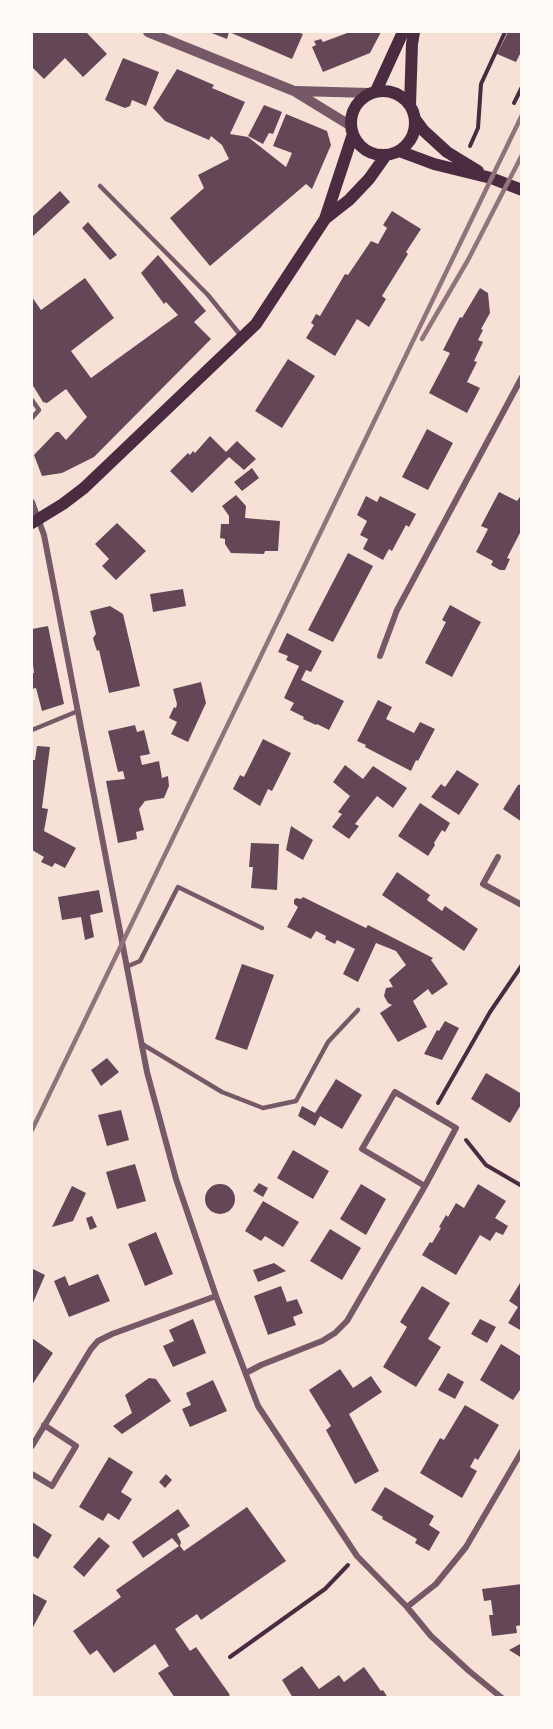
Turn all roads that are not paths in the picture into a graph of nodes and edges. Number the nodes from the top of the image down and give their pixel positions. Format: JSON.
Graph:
{"nodes":[{"id":1,"x":148,"y":32,"type":"edge"},
{"id":2,"x":403,"y":32,"type":"edge"},
{"id":3,"x":414,"y":32,"type":"edge"},
{"id":4,"x":294,"y":91,"type":"junction"},
{"id":5,"x":372,"y":92,"type":"junction"},
{"id":6,"x":410,"y":105,"type":"junction"},
{"id":7,"x":415,"y":119,"type":"junction"},
{"id":8,"x":352,"y":130,"type":"junction"},
{"id":9,"x":399,"y":151,"type":"junction"},
{"id":10,"x":386,"y":155,"type":"junction"},
{"id":11,"x":484,"y":175,"type":"junction"},
{"id":12,"x":100,"y":186,"type":"dead end"},
{"id":13,"x":522,"y":190,"type":"edge"},
{"id":14,"x":325,"y":219,"type":"junction"},
{"id":15,"x":243,"y":337,"type":"junction"},
{"id":16,"x":522,"y":377,"type":"edge"},
{"id":17,"x":32,"y":400,"type":"edge"},
{"id":18,"x":32,"y":418,"type":"edge"},
{"id":19,"x":32,"y":502,"type":"edge"},
{"id":20,"x":35,"y":521,"type":"edge"},
{"id":21,"x":381,"y":657,"type":"dead end"},
{"id":22,"x":78,"y":711,"type":"junction"},
{"id":23,"x":32,"y":730,"type":"edge"},
{"id":24,"x":498,"y":857,"type":"dead end"},
{"id":25,"x":522,"y":905,"type":"edge"},
{"id":26,"x":262,"y":928,"type":"dead end"},
{"id":27,"x":126,"y":967,"type":"junction"},
{"id":28,"x":358,"y":1010,"type":"dead end"},
{"id":29,"x":142,"y":1044,"type":"junction"},
{"id":30,"x":425,"y":1186,"type":"junction"},
{"id":31,"x":216,"y":1296,"type":"junction"},
{"id":32,"x":246,"y":1373,"type":"junction"},
{"id":33,"x":44,"y":1425,"type":"junction"},
{"id":34,"x":32,"y":1446,"type":"edge"},
{"id":35,"x":522,"y":1451,"type":"edge"},
{"id":36,"x":32,"y":1474,"type":"edge"},
{"id":37,"x":407,"y":1607,"type":"junction"},
{"id":38,"x":502,"y":1698,"type":"edge"}],
"edges":[{"from":1,"to":4,"type":"street"},
{"from":2,"to":5,"type":"main road"},
{"from":3,"to":6,"type":"main road"},
{"from":4,"to":5,"type":"street"},
{"from":4,"to":8,"type":"street"},
{"from":5,"to":6,"type":"main road"},
{"from":5,"to":8,"type":"main road"},
{"from":6,"to":7,"type":"main road"},
{"from":7,"to":9,"type":"main road"},
{"from":7,"to":11,"type":"main road"},
{"from":8,"to":10,"type":"main road"},
{"from":8,"to":14,"type":"main road"},
{"from":9,"to":10,"type":"main road"},
{"from":9,"to":11,"type":"main road"},
{"from":10,"to":14,"type":"main road"},
{"from":11,"to":13,"type":"main road"},
{"from":12,"to":15,"type":"lane"},
{"from":14,"to":15,"type":"main road"},
{"from":15,"to":20,"type":"main road"},
{"from":16,"to":21,"type":"street"},
{"from":17,"to":18,"type":"lane"},
{"from":19,"to":20,"type":"street"},
{"from":20,"to":22,"type":"street"},
{"from":22,"to":23,"type":"lane"},
{"from":22,"to":27,"type":"street"},
{"from":24,"to":25,"type":"street"},
{"from":26,"to":27,"type":"lane"},
{"from":27,"to":29,"type":"street"},
{"from":28,"to":29,"type":"lane"},
{"from":29,"to":31,"type":"street"},
{"from":30,"to":30,"type":"street"},
{"from":30,"to":32,"type":"street"},
{"from":31,"to":32,"type":"street"},
{"from":31,"to":33,"type":"street"},
{"from":32,"to":37,"type":"street"},
{"from":33,"to":34,"type":"street"},
{"from":33,"to":36,"type":"street"},
{"from":35,"to":37,"type":"street"},
{"from":37,"to":38,"type":"street"}]}
